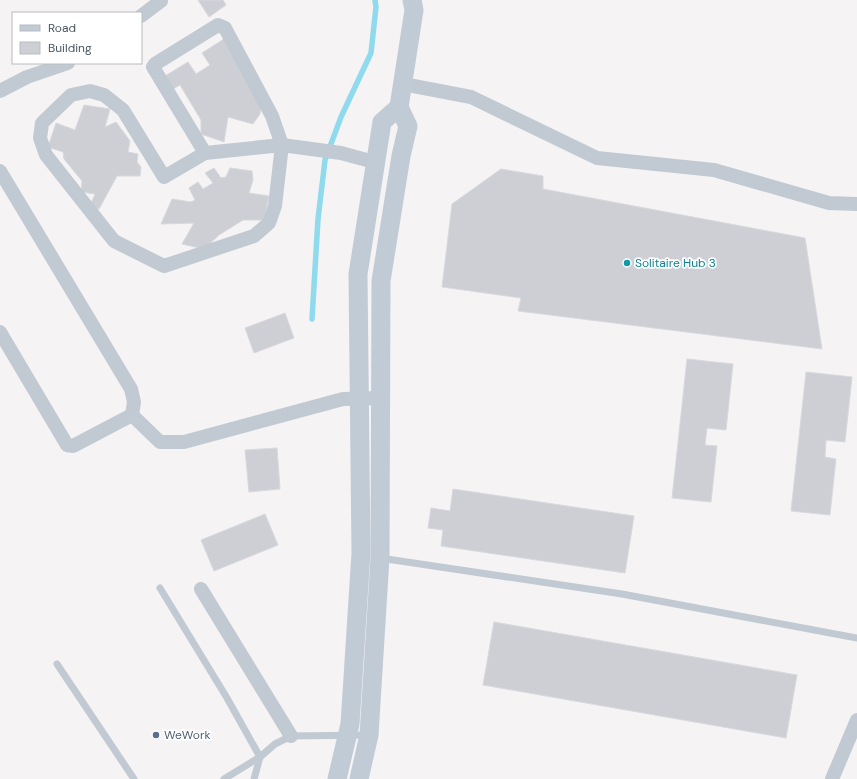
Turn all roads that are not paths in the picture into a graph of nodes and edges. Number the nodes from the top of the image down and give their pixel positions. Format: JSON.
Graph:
{"nodes":[{"id":1,"x":412,"y":0,"type":"edge"},
{"id":2,"x":161,"y":1,"type":"dead end"},
{"id":3,"x":142,"y":15,"type":"edge"},
{"id":4,"x":65,"y":64,"type":"edge"},
{"id":5,"x":403,"y":84,"type":"junction"},
{"id":6,"x":0,"y":91,"type":"edge"},
{"id":7,"x":399,"y":107,"type":"junction"},
{"id":8,"x":282,"y":145,"type":"junction"},
{"id":9,"x":204,"y":153,"type":"junction"},
{"id":10,"x":374,"y":162,"type":"junction"},
{"id":11,"x":0,"y":171,"type":"edge"},
{"id":12,"x":857,"y":204,"type":"edge"},
{"id":13,"x":0,"y":332,"type":"edge"},
{"id":14,"x":380,"y":398,"type":"junction"},
{"id":15,"x":361,"y":399,"type":"junction"},
{"id":16,"x":132,"y":415,"type":"junction"},
{"id":17,"x":380,"y":558,"type":"junction"},
{"id":18,"x":160,"y":588,"type":"dead end"},
{"id":19,"x":201,"y":589,"type":"dead end"},
{"id":20,"x":857,"y":638,"type":"edge"},
{"id":21,"x":57,"y":664,"type":"dead end"},
{"id":22,"x":857,"y":720,"type":"edge"},
{"id":23,"x":348,"y":735,"type":"junction"},
{"id":24,"x":369,"y":735,"type":"junction"},
{"id":25,"x":291,"y":736,"type":"junction"},
{"id":26,"x":260,"y":757,"type":"junction"},
{"id":27,"x":134,"y":779,"type":"edge"},
{"id":28,"x":224,"y":779,"type":"edge"},
{"id":29,"x":254,"y":779,"type":"edge"},
{"id":30,"x":337,"y":779,"type":"edge"},
{"id":31,"x":359,"y":779,"type":"edge"},
{"id":32,"x":832,"y":779,"type":"edge"}],
"edges":[{"from":1,"to":5,"type":"street"},
{"from":2,"to":3,"type":"street"},
{"from":4,"to":6,"type":"street"},
{"from":5,"to":7,"type":"street"},
{"from":5,"to":12,"type":"street"},
{"from":7,"to":10,"type":"street"},
{"from":7,"to":14,"type":"street"},
{"from":8,"to":9,"type":"street"},
{"from":8,"to":9,"type":"street"},
{"from":8,"to":9,"type":"street"},
{"from":8,"to":10,"type":"street"},
{"from":10,"to":15,"type":"street"},
{"from":11,"to":16,"type":"street"},
{"from":13,"to":16,"type":"street"},
{"from":14,"to":15,"type":"street"},
{"from":14,"to":17,"type":"street"},
{"from":15,"to":16,"type":"street"},
{"from":15,"to":23,"type":"street"},
{"from":17,"to":20,"type":"lane"},
{"from":17,"to":24,"type":"street"},
{"from":18,"to":26,"type":"lane"},
{"from":19,"to":25,"type":"street"},
{"from":21,"to":27,"type":"lane"},
{"from":22,"to":32,"type":"street"},
{"from":23,"to":24,"type":"lane"},
{"from":23,"to":25,"type":"lane"},
{"from":23,"to":30,"type":"street"},
{"from":24,"to":31,"type":"street"},
{"from":25,"to":26,"type":"lane"},
{"from":26,"to":28,"type":"lane"},
{"from":26,"to":29,"type":"lane"}]}
